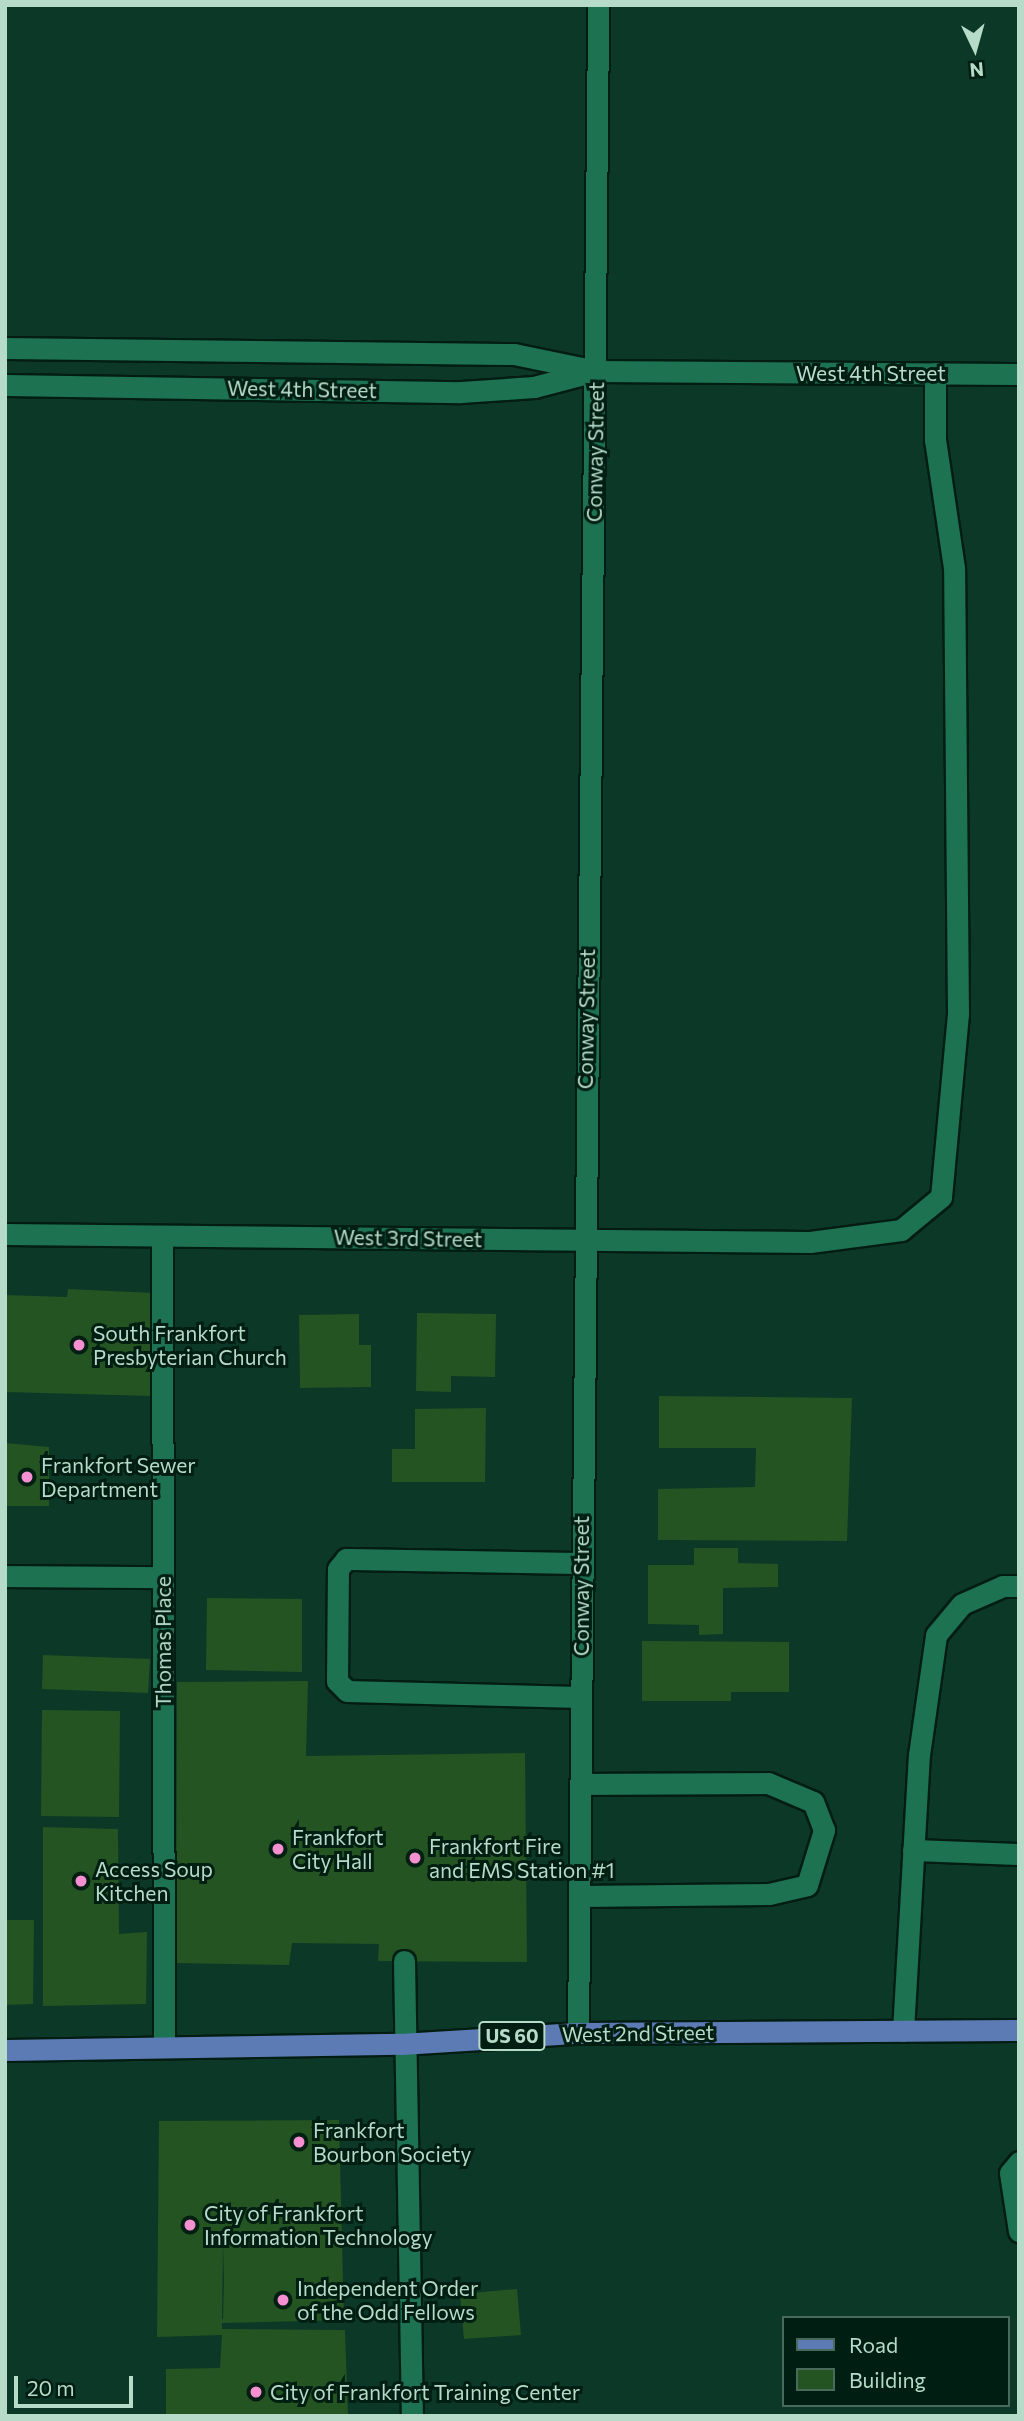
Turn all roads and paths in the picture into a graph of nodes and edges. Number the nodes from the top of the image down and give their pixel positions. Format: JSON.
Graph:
{"nodes":[{"id":1,"x":598,"y":5,"type":"edge"},
{"id":2,"x":5,"y":348,"type":"edge"},
{"id":3,"x":597,"y":370,"type":"junction"},
{"id":4,"x":935,"y":373,"type":"junction"},
{"id":5,"x":1019,"y":374,"type":"edge"},
{"id":6,"x":5,"y":385,"type":"edge"},
{"id":7,"x":5,"y":1234,"type":"edge"},
{"id":8,"x":162,"y":1236,"type":"junction"},
{"id":9,"x":583,"y":1240,"type":"junction"},
{"id":10,"x":581,"y":1563,"type":"junction"},
{"id":11,"x":5,"y":1576,"type":"edge"},
{"id":12,"x":163,"y":1577,"type":"junction"},
{"id":13,"x":1019,"y":1586,"type":"edge"},
{"id":14,"x":580,"y":1697,"type":"junction"},
{"id":15,"x":580,"y":1784,"type":"junction"},
{"id":16,"x":913,"y":1850,"type":"junction"},
{"id":17,"x":1019,"y":1854,"type":"edge"},
{"id":18,"x":579,"y":1896,"type":"junction"},
{"id":19,"x":404,"y":1961,"type":"dead end"},
{"id":20,"x":903,"y":2031,"type":"junction"},
{"id":21,"x":1019,"y":2031,"type":"edge"},
{"id":22,"x":578,"y":2033,"type":"junction"},
{"id":23,"x":401,"y":2044,"type":"junction"},
{"id":24,"x":163,"y":2047,"type":"junction"},
{"id":25,"x":5,"y":2050,"type":"edge"},
{"id":26,"x":1019,"y":2162,"type":"edge"},
{"id":27,"x":1019,"y":2231,"type":"edge"},
{"id":28,"x":412,"y":2416,"type":"edge"}],
"edges":[{"from":1,"to":3,"type":"street","name":"Conway Street"},
{"from":2,"to":3,"type":"street","name":"West 4th Street"},
{"from":3,"to":4,"type":"street","name":"West 4th Street"},
{"from":3,"to":6,"type":"street","name":"West 4th Street"},
{"from":3,"to":9,"type":"street","name":"Conway Street"},
{"from":4,"to":5,"type":"street","name":"West 4th Street"},
{"from":4,"to":9,"type":"street","name":"West 3rd Street"},
{"from":7,"to":8,"type":"street","name":"West 3rd Street"},
{"from":8,"to":9,"type":"street","name":"West 3rd Street"},
{"from":8,"to":12,"type":"street","name":"Thomas Place"},
{"from":9,"to":10,"type":"street","name":"Conway Street"},
{"from":10,"to":14,"type":"street","name":"Conway Street"},
{"from":10,"to":14,"type":"street"},
{"from":11,"to":12,"type":"street"},
{"from":12,"to":24,"type":"street","name":"Thomas Place"},
{"from":13,"to":16,"type":"street"},
{"from":14,"to":15,"type":"street","name":"Conway Street"},
{"from":15,"to":18,"type":"street","name":"Conway Street"},
{"from":15,"to":18,"type":"street"},
{"from":16,"to":17,"type":"street"},
{"from":16,"to":20,"type":"street"},
{"from":18,"to":22,"type":"street","name":"Conway Street"},
{"from":19,"to":23,"type":"street"},
{"from":20,"to":21,"type":"main road","name":"West 2nd Street","number":"US 60"},
{"from":20,"to":22,"type":"main road","name":"West 2nd Street","number":"US 60"},
{"from":22,"to":23,"type":"main road","name":"West 2nd Street","number":"US 60"},
{"from":23,"to":24,"type":"main road","name":"West 2nd Street","number":"US 60"},
{"from":23,"to":28,"type":"street"},
{"from":24,"to":25,"type":"main road","name":"West 2nd Street","number":"US 60"},
{"from":26,"to":27,"type":"street"}]}
